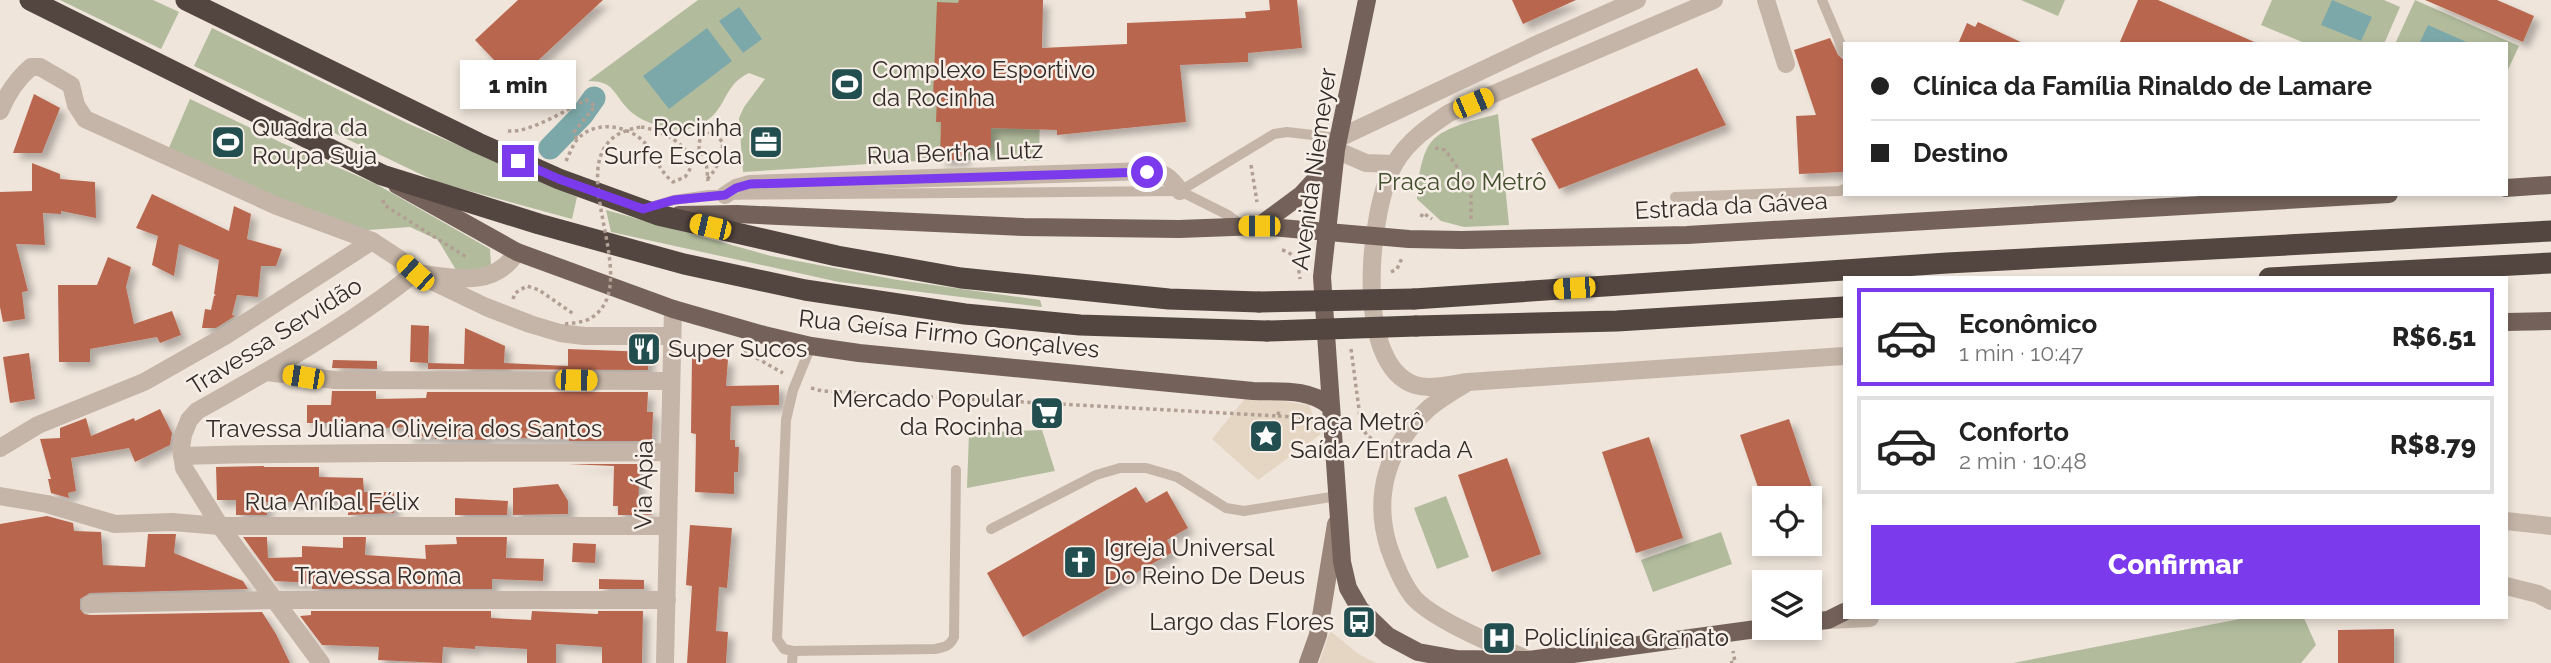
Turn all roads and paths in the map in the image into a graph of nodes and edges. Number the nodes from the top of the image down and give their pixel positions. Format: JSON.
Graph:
{"nodes":[{"id":1,"x":30,"y":0,"type":"edge"},
{"id":2,"x":186,"y":0,"type":"edge"},
{"id":3,"x":1367,"y":0,"type":"edge"},
{"id":4,"x":1637,"y":0,"type":"edge"},
{"id":5,"x":1714,"y":0,"type":"edge"},
{"id":6,"x":1766,"y":0,"type":"edge"},
{"id":7,"x":1822,"y":0,"type":"edge"},
{"id":8,"x":1843,"y":50,"type":"edge"},
{"id":9,"x":1786,"y":64,"type":"dead end"},
{"id":10,"x":0,"y":111,"type":"edge"},
{"id":11,"x":577,"y":140,"type":"junction"},
{"id":12,"x":478,"y":143,"type":"junction"},
{"id":13,"x":1409,"y":144,"type":"junction"},
{"id":14,"x":1337,"y":148,"type":"junction"},
{"id":15,"x":1248,"y":149,"type":"junction"},
{"id":16,"x":1394,"y":164,"type":"junction"},
{"id":17,"x":382,"y":176,"type":"junction"},
{"id":18,"x":559,"y":179,"type":"junction"},
{"id":19,"x":704,"y":181,"type":"dead end"},
{"id":20,"x":673,"y":182,"type":"junction"},
{"id":21,"x":2551,"y":185,"type":"edge"},
{"id":22,"x":685,"y":186,"type":"dead end"},
{"id":23,"x":2508,"y":188,"type":"edge"},
{"id":24,"x":1843,"y":190,"type":"edge"},
{"id":25,"x":1180,"y":191,"type":"junction"},
{"id":26,"x":717,"y":195,"type":"junction"},
{"id":27,"x":2316,"y":196,"type":"edge"},
{"id":28,"x":1675,"y":197,"type":"dead end"},
{"id":29,"x":2206,"y":199,"type":"edge"},
{"id":30,"x":1257,"y":203,"type":"dead end"},
{"id":31,"x":651,"y":212,"type":"junction"},
{"id":32,"x":1421,"y":217,"type":"dead end"},
{"id":33,"x":1433,"y":220,"type":"dead end"},
{"id":34,"x":1251,"y":226,"type":"junction"},
{"id":35,"x":1327,"y":230,"type":"junction"},
{"id":36,"x":2551,"y":231,"type":"edge"},
{"id":37,"x":1471,"y":232,"type":"dead end"},
{"id":38,"x":1374,"y":234,"type":"junction"},
{"id":39,"x":372,"y":241,"type":"junction"},
{"id":40,"x":1406,"y":249,"type":"dead end"},
{"id":41,"x":517,"y":252,"type":"junction"},
{"id":42,"x":2551,"y":263,"type":"edge"},
{"id":43,"x":1391,"y":272,"type":"dead end"},
{"id":44,"x":415,"y":273,"type":"junction"},
{"id":45,"x":2307,"y":276,"type":"edge"},
{"id":46,"x":1843,"y":307,"type":"edge"},
{"id":47,"x":673,"y":309,"type":"junction"},
{"id":48,"x":2551,"y":321,"type":"edge"},
{"id":49,"x":2508,"y":323,"type":"edge"},
{"id":50,"x":565,"y":324,"type":"dead end"},
{"id":51,"x":671,"y":336,"type":"junction"},
{"id":52,"x":811,"y":346,"type":"junction"},
{"id":53,"x":1351,"y":348,"type":"dead end"},
{"id":54,"x":1843,"y":356,"type":"edge"},
{"id":55,"x":265,"y":372,"type":"junction"},
{"id":56,"x":670,"y":382,"type":"junction"},
{"id":57,"x":1468,"y":382,"type":"junction"},
{"id":58,"x":1331,"y":413,"type":"junction"},
{"id":59,"x":1278,"y":416,"type":"dead end"},
{"id":60,"x":1384,"y":446,"type":"dead end"},
{"id":61,"x":0,"y":448,"type":"edge"},
{"id":62,"x":669,"y":452,"type":"junction"},
{"id":63,"x":182,"y":456,"type":"junction"},
{"id":64,"x":956,"y":470,"type":"dead end"},
{"id":65,"x":0,"y":496,"type":"edge"},
{"id":66,"x":1337,"y":496,"type":"junction"},
{"id":67,"x":1338,"y":514,"type":"junction"},
{"id":68,"x":2508,"y":522,"type":"edge"},
{"id":69,"x":220,"y":526,"type":"junction"},
{"id":70,"x":668,"y":526,"type":"junction"},
{"id":71,"x":2551,"y":526,"type":"edge"},
{"id":72,"x":991,"y":529,"type":"dead end"},
{"id":73,"x":2508,"y":586,"type":"edge"},
{"id":74,"x":275,"y":600,"type":"junction"},
{"id":75,"x":667,"y":600,"type":"junction"},
{"id":76,"x":2551,"y":601,"type":"edge"},
{"id":77,"x":90,"y":604,"type":"dead end"},
{"id":78,"x":1752,"y":630,"type":"edge"},
{"id":79,"x":793,"y":651,"type":"junction"},
{"id":80,"x":1734,"y":655,"type":"dead end"},
{"id":81,"x":1522,"y":662,"type":"edge"},
{"id":82,"x":321,"y":663,"type":"edge"},
{"id":83,"x":665,"y":663,"type":"edge"},
{"id":84,"x":792,"y":663,"type":"edge"},
{"id":85,"x":1308,"y":663,"type":"edge"},
{"id":86,"x":1730,"y":663,"type":"edge"}],
"edges":[{"from":1,"to":17,"type":"highway"},
{"from":2,"to":12,"type":"highway"},
{"from":3,"to":14,"type":"main road","name":"Avenida Niemeyer"},
{"from":4,"to":14,"type":"street"},
{"from":5,"to":13,"type":"street"},
{"from":6,"to":9,"type":"street"},
{"from":7,"to":8,"type":"lane"},
{"from":10,"to":39,"type":"street"},
{"from":11,"to":12,"type":"path"},
{"from":11,"to":18,"type":"path"},
{"from":11,"to":20,"type":"path"},
{"from":12,"to":18,"type":"highway"},
{"from":13,"to":16,"type":"street"},
{"from":13,"to":37,"type":"path"},
{"from":14,"to":15,"type":"lane"},
{"from":14,"to":16,"type":"street"},
{"from":14,"to":34,"type":"main road"},
{"from":14,"to":35,"type":"main road","name":"Avenida Niemeyer"},
{"from":15,"to":25,"type":"lane"},
{"from":15,"to":30,"type":"path"},
{"from":16,"to":38,"type":"street"},
{"from":17,"to":41,"type":"main road","name":"Rua Geísa Firmo Gonçalves"},
{"from":17,"to":46,"type":"highway","bridge":true},
{"from":18,"to":31,"type":"highway"},
{"from":19,"to":26,"type":"path"},
{"from":20,"to":22,"type":"path"},
{"from":20,"to":50,"type":"path","bridge":true},
{"from":21,"to":23,"type":"main road"},
{"from":24,"to":28,"type":"lane"},
{"from":25,"to":26,"type":"street","name":"Rua Bertha Lutz"},
{"from":25,"to":34,"type":"lane"},
{"from":26,"to":31,"type":"lane"},
{"from":27,"to":29,"type":"main road","name":"Estrada da Gávea"},
{"from":29,"to":38,"type":"main road","name":"Estrada da Gávea"},
{"from":31,"to":34,"type":"main road"},
{"from":31,"to":36,"type":"highway","bridge":true},
{"from":32,"to":33,"type":"path"},
{"from":34,"to":35,"type":"main road"},
{"from":35,"to":38,"type":"main road","name":"Estrada da Gávea"},
{"from":35,"to":58,"type":"main road","name":"Avenida Niemeyer"},
{"from":38,"to":57,"type":"street"},
{"from":39,"to":44,"type":"street"},
{"from":39,"to":61,"type":"street"},
{"from":40,"to":43,"type":"path"},
{"from":41,"to":44,"type":"street"},
{"from":41,"to":47,"type":"main road","name":"Rua Geísa Firmo Gonçalves"},
{"from":42,"to":45,"type":"highway"},
{"from":44,"to":51,"type":"street"},
{"from":44,"to":55,"type":"street","name":"Travessa Servidão"},
{"from":47,"to":51,"type":"street","name":"Via Ápia"},
{"from":47,"to":52,"type":"main road","name":"Rua Geísa Firmo Gonçalves"},
{"from":48,"to":49,"type":"main road"},
{"from":51,"to":56,"type":"street","name":"Via Ápia"},
{"from":52,"to":58,"type":"main road","name":"Rua Geísa Firmo Gonçalves"},
{"from":52,"to":79,"type":"lane"},
{"from":53,"to":60,"type":"path"},
{"from":54,"to":57,"type":"street"},
{"from":55,"to":56,"type":"street"},
{"from":55,"to":63,"type":"street","name":"Travessa Servidão"},
{"from":56,"to":62,"type":"street","name":"Via Ápia"},
{"from":57,"to":81,"type":"street"},
{"from":58,"to":59,"type":"path"},
{"from":58,"to":66,"type":"main road","name":"Avenida Niemeyer"},
{"from":62,"to":63,"type":"street","name":"Travessa Juliana Oliveira dos Santos"},
{"from":62,"to":70,"type":"street","name":"Via Ápia"},
{"from":63,"to":69,"type":"street"},
{"from":64,"to":79,"type":"lane"},
{"from":65,"to":69,"type":"street","name":"Rua Aníbal Félix"},
{"from":66,"to":67,"type":"main road","name":"Avenida Niemeyer"},
{"from":66,"to":72,"type":"lane"},
{"from":67,"to":81,"type":"main road","name":"Avenida Niemeyer"},
{"from":67,"to":85,"type":"street","name":"Avenida Niemeyer"},
{"from":68,"to":71,"type":"street"},
{"from":69,"to":70,"type":"street","name":"Rua Aníbal Félix"},
{"from":69,"to":74,"type":"street"},
{"from":70,"to":75,"type":"street","name":"Via Ápia"},
{"from":73,"to":76,"type":"street"},
{"from":74,"to":75,"type":"street","name":"Travessa Roma"},
{"from":74,"to":77,"type":"street","name":"Travessa Roma"},
{"from":74,"to":82,"type":"street"},
{"from":75,"to":83,"type":"street","name":"Via Ápia"},
{"from":78,"to":81,"type":"main road"},
{"from":79,"to":84,"type":"lane"},
{"from":80,"to":86,"type":"path"}]}
